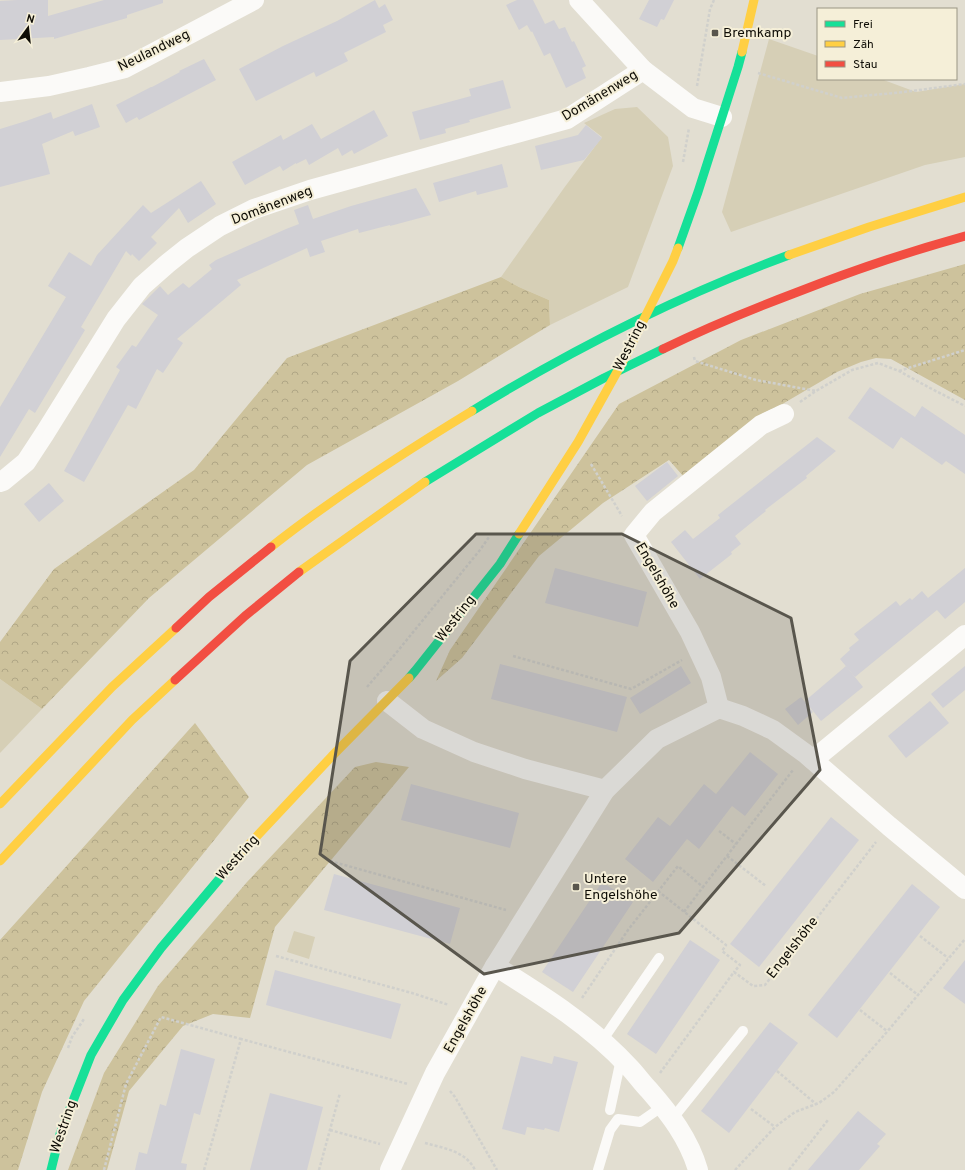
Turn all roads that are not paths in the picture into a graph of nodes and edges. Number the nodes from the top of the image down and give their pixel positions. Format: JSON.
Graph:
{"nodes":[{"id":1,"x":254,"y":0,"type":"edge"},
{"id":2,"x":579,"y":0,"type":"edge"},
{"id":3,"x":754,"y":0,"type":"edge"},
{"id":4,"x":643,"y":70,"type":"junction"},
{"id":5,"x":0,"y":92,"type":"edge"},
{"id":6,"x":722,"y":117,"type":"junction"},
{"id":7,"x":965,"y":197,"type":"edge"},
{"id":8,"x":965,"y":236,"type":"edge"},
{"id":9,"x":784,"y":414,"type":"road end"},
{"id":10,"x":0,"y":482,"type":"edge"},
{"id":11,"x":965,"y":635,"type":"edge"},
{"id":12,"x":387,"y":701,"type":"junction"},
{"id":13,"x":719,"y":708,"type":"junction"},
{"id":14,"x":809,"y":757,"type":"junction"},
{"id":15,"x":605,"y":790,"type":"junction"},
{"id":16,"x":0,"y":804,"type":"edge"},
{"id":17,"x":0,"y":861,"type":"edge"},
{"id":18,"x":962,"y":882,"type":"edge"},
{"id":19,"x":659,"y":958,"type":"dead end"},
{"id":20,"x":495,"y":966,"type":"junction"},
{"id":21,"x":743,"y":1031,"type":"dead end"},
{"id":22,"x":602,"y":1040,"type":"junction"},
{"id":23,"x":621,"y":1058,"type":"junction"},
{"id":24,"x":610,"y":1110,"type":"dead end"},
{"id":25,"x":668,"y":1112,"type":"junction"},
{"id":26,"x":51,"y":1170,"type":"edge"},
{"id":27,"x":390,"y":1170,"type":"edge"},
{"id":28,"x":598,"y":1170,"type":"edge"},
{"id":29,"x":698,"y":1170,"type":"edge"}],
"edges":[{"from":1,"to":5,"type":"street","name":"Neulandweg"},
{"from":2,"to":4,"type":"street"},
{"from":3,"to":6,"type":"main road","name":"Westring"},
{"from":4,"to":6,"type":"street"},
{"from":4,"to":10,"type":"street","name":"Domänenweg"},
{"from":6,"to":12,"type":"main road","name":"Westring"},
{"from":7,"to":16,"type":"main road"},
{"from":8,"to":17,"type":"main road"},
{"from":9,"to":13,"type":"street","name":"Engelshöhe"},
{"from":11,"to":14,"type":"street"},
{"from":12,"to":15,"type":"street"},
{"from":12,"to":26,"type":"main road","name":"Westring"},
{"from":13,"to":14,"type":"street"},
{"from":13,"to":15,"type":"street","name":"Engelshöhe"},
{"from":14,"to":18,"type":"street"},
{"from":15,"to":20,"type":"street","name":"Engelshöhe"},
{"from":19,"to":22,"type":"lane"},
{"from":20,"to":22,"type":"street"},
{"from":20,"to":27,"type":"street","name":"Engelshöhe"},
{"from":21,"to":25,"type":"lane"},
{"from":22,"to":23,"type":"street"},
{"from":23,"to":24,"type":"lane"},
{"from":23,"to":25,"type":"street"},
{"from":25,"to":28,"type":"lane"},
{"from":25,"to":29,"type":"street"}]}
